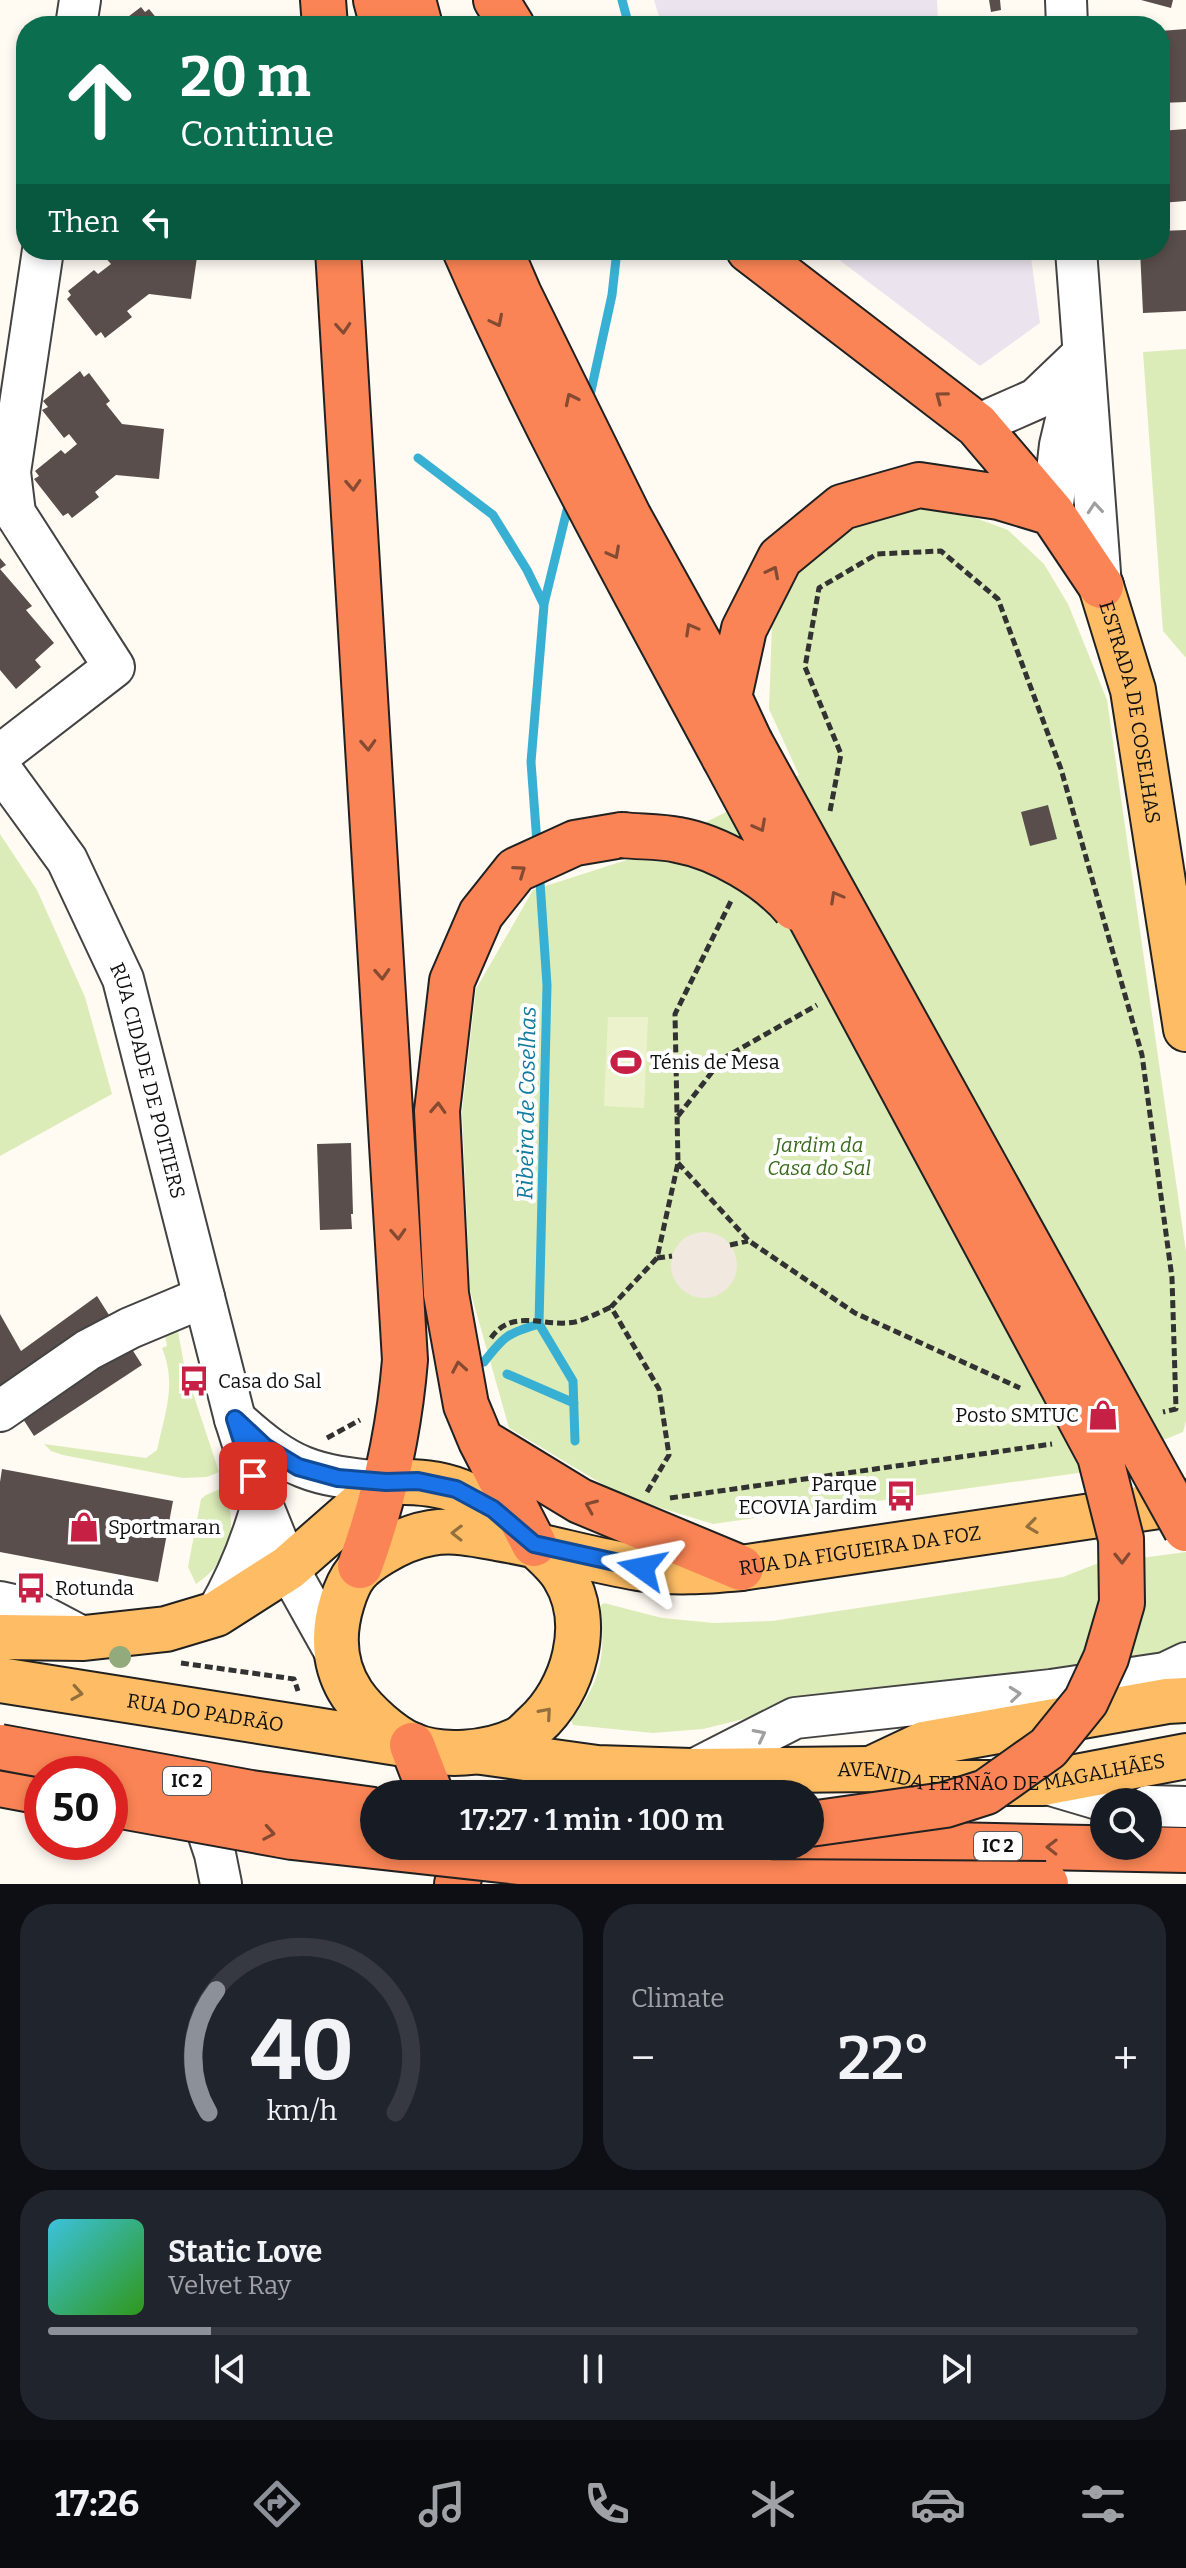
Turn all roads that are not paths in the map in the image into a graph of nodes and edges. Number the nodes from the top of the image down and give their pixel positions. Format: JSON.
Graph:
{"nodes":[{"id":1,"x":42,"y":260,"type":"edge"},
{"id":2,"x":339,"y":260,"type":"edge"},
{"id":3,"x":469,"y":260,"type":"edge"},
{"id":4,"x":504,"y":260,"type":"edge"},
{"id":5,"x":762,"y":260,"type":"edge"},
{"id":6,"x":1077,"y":260,"type":"edge"},
{"id":7,"x":1082,"y":355,"type":"junction"},
{"id":8,"x":977,"y":425,"type":"junction"},
{"id":9,"x":1052,"y":513,"type":"junction"},
{"id":10,"x":1101,"y":586,"type":"junction"},
{"id":11,"x":729,"y":697,"type":"junction"},
{"id":12,"x":737,"y":749,"type":"junction"},
{"id":13,"x":0,"y":755,"type":"edge"},
{"id":14,"x":0,"y":768,"type":"edge"},
{"id":15,"x":833,"y":946,"type":"junction"},
{"id":16,"x":1186,"y":1029,"type":"edge"},
{"id":17,"x":204,"y":1297,"type":"junction"},
{"id":18,"x":0,"y":1411,"type":"edge"},
{"id":19,"x":235,"y":1419,"type":"junction"},
{"id":20,"x":481,"y":1441,"type":"junction"},
{"id":21,"x":386,"y":1482,"type":"junction"},
{"id":22,"x":262,"y":1504,"type":"junction"},
{"id":23,"x":1175,"y":1507,"type":"edge"},
{"id":24,"x":534,"y":1544,"type":"junction"},
{"id":25,"x":360,"y":1566,"type":"junction"},
{"id":26,"x":288,"y":1568,"type":"junction"},
{"id":27,"x":741,"y":1568,"type":"junction"},
{"id":28,"x":0,"y":1602,"type":"edge"},
{"id":29,"x":216,"y":1614,"type":"junction"},
{"id":30,"x":0,"y":1637,"type":"edge"},
{"id":31,"x":84,"y":1638,"type":"junction"},
{"id":32,"x":335,"y":1652,"type":"junction"},
{"id":33,"x":0,"y":1680,"type":"edge"},
{"id":34,"x":1181,"y":1689,"type":"edge"},
{"id":35,"x":412,"y":1745,"type":"junction"},
{"id":36,"x":0,"y":1747,"type":"edge"},
{"id":37,"x":481,"y":1752,"type":"junction"},
{"id":38,"x":0,"y":1757,"type":"edge"},
{"id":39,"x":1183,"y":1758,"type":"edge"},
{"id":40,"x":24,"y":1762,"type":"edge"},
{"id":41,"x":871,"y":1769,"type":"junction"},
{"id":42,"x":691,"y":1771,"type":"junction"},
{"id":43,"x":426,"y":1780,"type":"edge"},
{"id":44,"x":128,"y":1781,"type":"edge"},
{"id":45,"x":1044,"y":1783,"type":"junction"},
{"id":46,"x":0,"y":1784,"type":"edge"},
{"id":47,"x":24,"y":1789,"type":"edge"},
{"id":48,"x":1090,"y":1797,"type":"edge"},
{"id":49,"x":1162,"y":1806,"type":"edge"},
{"id":50,"x":128,"y":1807,"type":"edge"},
{"id":51,"x":1186,"y":1807,"type":"edge"},
{"id":52,"x":360,"y":1808,"type":"edge"},
{"id":53,"x":824,"y":1822,"type":"edge"},
{"id":54,"x":824,"y":1842,"type":"edge"},
{"id":55,"x":1186,"y":1850,"type":"edge"},
{"id":56,"x":221,"y":1884,"type":"edge"},
{"id":57,"x":1046,"y":1884,"type":"edge"}],
"edges":[{"from":1,"to":13,"type":"street"},
{"from":2,"to":21,"type":"highway","one_way":true},
{"from":3,"to":12,"type":"highway","one_way":true},
{"from":11,"to":4,"type":"highway","one_way":true},
{"from":8,"to":5,"type":"highway","one_way":true},
{"from":6,"to":7,"type":"street","name":"ESTRADA DE COSELHAS"},
{"from":7,"to":8,"type":"street"},
{"from":7,"to":9,"type":"street"},
{"from":10,"to":7,"type":"street","name":"ESTRADA DE COSELHAS","one_way":true},
{"from":8,"to":9,"type":"highway"},
{"from":9,"to":10,"type":"highway"},
{"from":11,"to":9,"type":"highway","one_way":true},
{"from":10,"to":16,"type":"main road","name":"ESTRADA DE COSELHAS"},
{"from":11,"to":12,"type":"highway"},
{"from":12,"to":15,"type":"highway","one_way":true,"bridge":true},
{"from":23,"to":12,"type":"highway","one_way":true,"bridge":true},
{"from":14,"to":17,"type":"street","name":"RUA CIDADE DE POITIERS"},
{"from":20,"to":15,"type":"highway","one_way":true,"bridge":true},
{"from":15,"to":23,"type":"street"},
{"from":15,"to":53,"type":"highway","one_way":true,"bridge":true},
{"from":17,"to":18,"type":"street"},
{"from":17,"to":19,"type":"street","name":"RUA CIDADE DE POITIERS"},
{"from":19,"to":21,"type":"street"},
{"from":19,"to":22,"type":"street","name":"RUA CIDADE DE POITIERS"},
{"from":20,"to":24,"type":"highway"},
{"from":27,"to":20,"type":"highway","one_way":true},
{"from":21,"to":24,"type":"main road"},
{"from":21,"to":25,"type":"highway"},
{"from":21,"to":26,"type":"main road"},
{"from":22,"to":26,"type":"street","name":"RUA CIDADE DE POITIERS"},
{"from":22,"to":29,"type":"street"},
{"from":23,"to":27,"type":"main road","name":"RUA DA FIGUEIRA DA FOZ","one_way":true},
{"from":24,"to":25,"type":"main road","one_way":true},
{"from":24,"to":27,"type":"main road","name":"RUA DA FIGUEIRA DA FOZ"},
{"from":37,"to":24,"type":"main road","one_way":true},
{"from":25,"to":32,"type":"main road"},
{"from":26,"to":29,"type":"main road"},
{"from":26,"to":32,"type":"street","name":"RUA CIDADE DE POITIERS"},
{"from":28,"to":31,"type":"street"},
{"from":29,"to":31,"type":"main road"},
{"from":30,"to":31,"type":"main road"},
{"from":32,"to":35,"type":"main road"},
{"from":33,"to":35,"type":"main road","name":"RUA DO PADRÃO","one_way":true},
{"from":34,"to":41,"type":"main road"},
{"from":42,"to":34,"type":"street","one_way":true},
{"from":35,"to":37,"type":"main road"},
{"from":35,"to":43,"type":"highway"},
{"from":36,"to":52,"type":"highway","number":"IC 2","bridge":true},
{"from":37,"to":42,"type":"main road","name":"AVENIDA FERNÃO DE MAGALHÃES"},
{"from":38,"to":40,"type":"street"},
{"from":39,"to":45,"type":"main road","name":"AVENIDA FERNÃO DE MAGALHÃES"},
{"from":41,"to":42,"type":"main road","name":"AVENIDA FERNÃO DE MAGALHÃES"},
{"from":41,"to":45,"type":"main road","name":"AVENIDA FERNÃO DE MAGALHÃES"},
{"from":44,"to":56,"type":"street"},
{"from":45,"to":48,"type":"street"},
{"from":46,"to":47,"type":"highway"},
{"from":49,"to":51,"type":"street"},
{"from":50,"to":57,"type":"highway","number":"IC 2","one_way":true,"bridge":true},
{"from":55,"to":54,"type":"highway","number":"IC 2","one_way":true}]}
